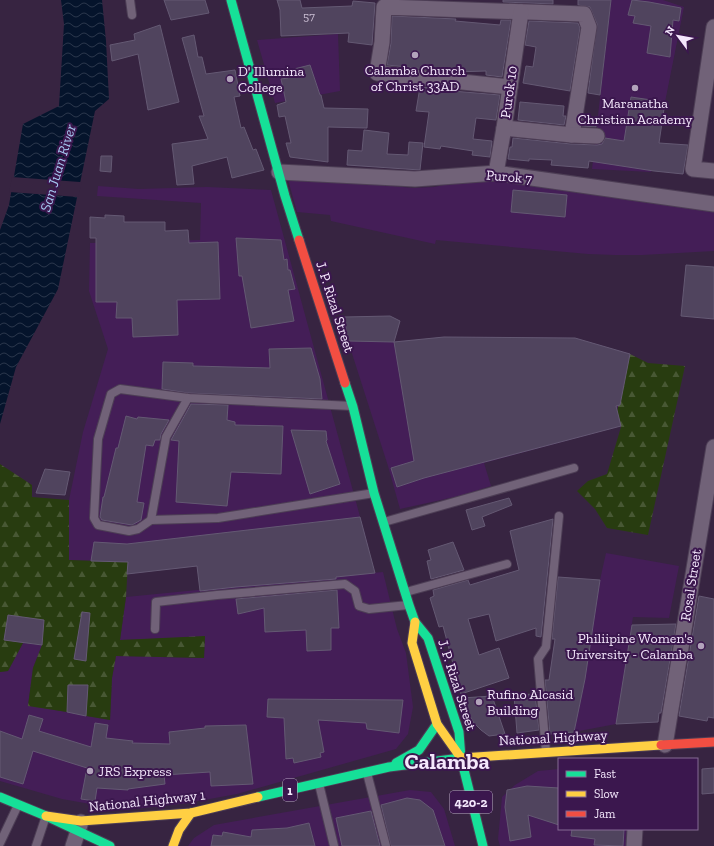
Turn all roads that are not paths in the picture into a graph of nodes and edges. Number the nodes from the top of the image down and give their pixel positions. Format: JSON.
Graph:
{"nodes":[{"id":1,"x":130,"y":0,"type":"edge"},
{"id":2,"x":231,"y":0,"type":"edge"},
{"id":3,"x":521,"y":12,"type":"junction"},
{"id":4,"x":132,"y":15,"type":"dead end"},
{"id":5,"x":714,"y":27,"type":"edge"},
{"id":6,"x":510,"y":87,"type":"junction"},
{"id":7,"x":504,"y":128,"type":"junction"},
{"id":8,"x":572,"y":135,"type":"junction"},
{"id":9,"x":597,"y":136,"type":"dead end"},
{"id":10,"x":714,"y":171,"type":"edge"},
{"id":11,"x":279,"y":172,"type":"junction"},
{"id":12,"x":496,"y":173,"type":"junction"},
{"id":13,"x":714,"y":204,"type":"edge"},
{"id":14,"x":188,"y":398,"type":"junction"},
{"id":15,"x":352,"y":406,"type":"junction"},
{"id":16,"x":714,"y":447,"type":"edge"},
{"id":17,"x":574,"y":468,"type":"dead end"},
{"id":18,"x":374,"y":493,"type":"junction"},
{"id":19,"x":559,"y":516,"type":"dead end"},
{"id":20,"x":151,"y":520,"type":"junction"},
{"id":21,"x":384,"y":522,"type":"junction"},
{"id":22,"x":507,"y":564,"type":"dead end"},
{"id":23,"x":406,"y":592,"type":"junction"},
{"id":24,"x":409,"y":605,"type":"junction"},
{"id":25,"x":415,"y":622,"type":"junction"},
{"id":26,"x":154,"y":629,"type":"dead end"},
{"id":27,"x":437,"y":724,"type":"junction"},
{"id":28,"x":714,"y":742,"type":"edge"},
{"id":29,"x":665,"y":745,"type":"junction"},
{"id":30,"x":546,"y":753,"type":"junction"},
{"id":31,"x":642,"y":753,"type":"edge"},
{"id":32,"x":461,"y":758,"type":"junction"},
{"id":33,"x":389,"y":767,"type":"junction"},
{"id":34,"x":367,"y":772,"type":"junction"},
{"id":35,"x":319,"y":783,"type":"junction"},
{"id":36,"x":0,"y":797,"type":"edge"},
{"id":37,"x":18,"y":805,"type":"junction"},
{"id":38,"x":191,"y":813,"type":"junction"},
{"id":39,"x":46,"y":816,"type":"junction"},
{"id":40,"x":79,"y":826,"type":"junction"},
{"id":41,"x":635,"y":830,"type":"edge"},
{"id":42,"x":0,"y":843,"type":"edge"},
{"id":43,"x":36,"y":846,"type":"edge"},
{"id":44,"x":73,"y":846,"type":"edge"},
{"id":45,"x":110,"y":846,"type":"edge"},
{"id":46,"x":173,"y":846,"type":"edge"},
{"id":47,"x":334,"y":846,"type":"edge"},
{"id":48,"x":386,"y":846,"type":"edge"},
{"id":49,"x":483,"y":846,"type":"edge"},
{"id":50,"x":634,"y":846,"type":"edge"}],
"edges":[{"from":1,"to":4,"type":"lane"},
{"from":2,"to":11,"type":"main road","name":"J. P. Rizal Street","number":"420-2"},
{"from":3,"to":6,"type":"street","name":"Purok 10"},
{"from":3,"to":6,"type":"street"},
{"from":3,"to":8,"type":"street"},
{"from":5,"to":10,"type":"street"},
{"from":6,"to":7,"type":"street","name":"Purok 10"},
{"from":7,"to":8,"type":"street"},
{"from":7,"to":12,"type":"street","name":"Purok 10"},
{"from":8,"to":9,"type":"street"},
{"from":11,"to":12,"type":"street","name":"Purok 7"},
{"from":11,"to":15,"type":"main road","name":"J. P. Rizal Street","number":"420-2"},
{"from":12,"to":13,"type":"street","name":"Purok 7"},
{"from":14,"to":15,"type":"lane"},
{"from":14,"to":20,"type":"lane"},
{"from":14,"to":20,"type":"lane"},
{"from":15,"to":18,"type":"main road","name":"J. P. Rizal Street","number":"420-2"},
{"from":16,"to":29,"type":"street","name":"Rosal Street"},
{"from":17,"to":21,"type":"lane"},
{"from":18,"to":20,"type":"lane"},
{"from":18,"to":21,"type":"main road","name":"J. P. Rizal Street","number":"420-2"},
{"from":19,"to":30,"type":"lane"},
{"from":21,"to":23,"type":"main road","name":"J. P. Rizal Street","number":"420-2"},
{"from":22,"to":23,"type":"lane"},
{"from":23,"to":24,"type":"main road","name":"J. P. Rizal Street","number":"420-2"},
{"from":24,"to":25,"type":"main road","name":"J. P. Rizal Street","number":"420-2"},
{"from":24,"to":26,"type":"lane"},
{"from":25,"to":27,"type":"main road","name":"J. P. Rizal Street","number":"420-2"},
{"from":25,"to":32,"type":"main road","name":"J. P. Rizal Street","number":"420-2"},
{"from":27,"to":32,"type":"main road","name":"J. P. Rizal Street","number":"420-2"},
{"from":27,"to":33,"type":"main road"},
{"from":28,"to":29,"type":"main road","name":"National Highway"},
{"from":29,"to":31,"type":"main road","name":"National Highway"},
{"from":30,"to":31,"type":"main road","name":"National Highway"},
{"from":30,"to":32,"type":"main road","name":"National Highway"},
{"from":32,"to":33,"type":"main road","name":"National Highway 1","number":"1"},
{"from":32,"to":49,"type":"main road","number":"420-2"},
{"from":33,"to":34,"type":"main road","name":"National Highway 1","number":"1"},
{"from":34,"to":35,"type":"main road","name":"National Highway 1","number":"1"},
{"from":34,"to":48,"type":"lane"},
{"from":35,"to":38,"type":"main road","name":"National Highway 1","number":"1"},
{"from":35,"to":47,"type":"lane"},
{"from":36,"to":37,"type":"main road","name":"National Highway 1","number":"1"},
{"from":37,"to":39,"type":"main road","name":"National Highway 1","number":"1"},
{"from":37,"to":42,"type":"lane"},
{"from":38,"to":40,"type":"main road","name":"National Highway 1","number":"1"},
{"from":38,"to":46,"type":"main road"},
{"from":39,"to":40,"type":"main road","name":"National Highway 1","number":"1"},
{"from":39,"to":43,"type":"lane"},
{"from":40,"to":44,"type":"street"},
{"from":40,"to":45,"type":"main road","name":"National Highway 1","number":"1"},
{"from":41,"to":50,"type":"street"}]}
